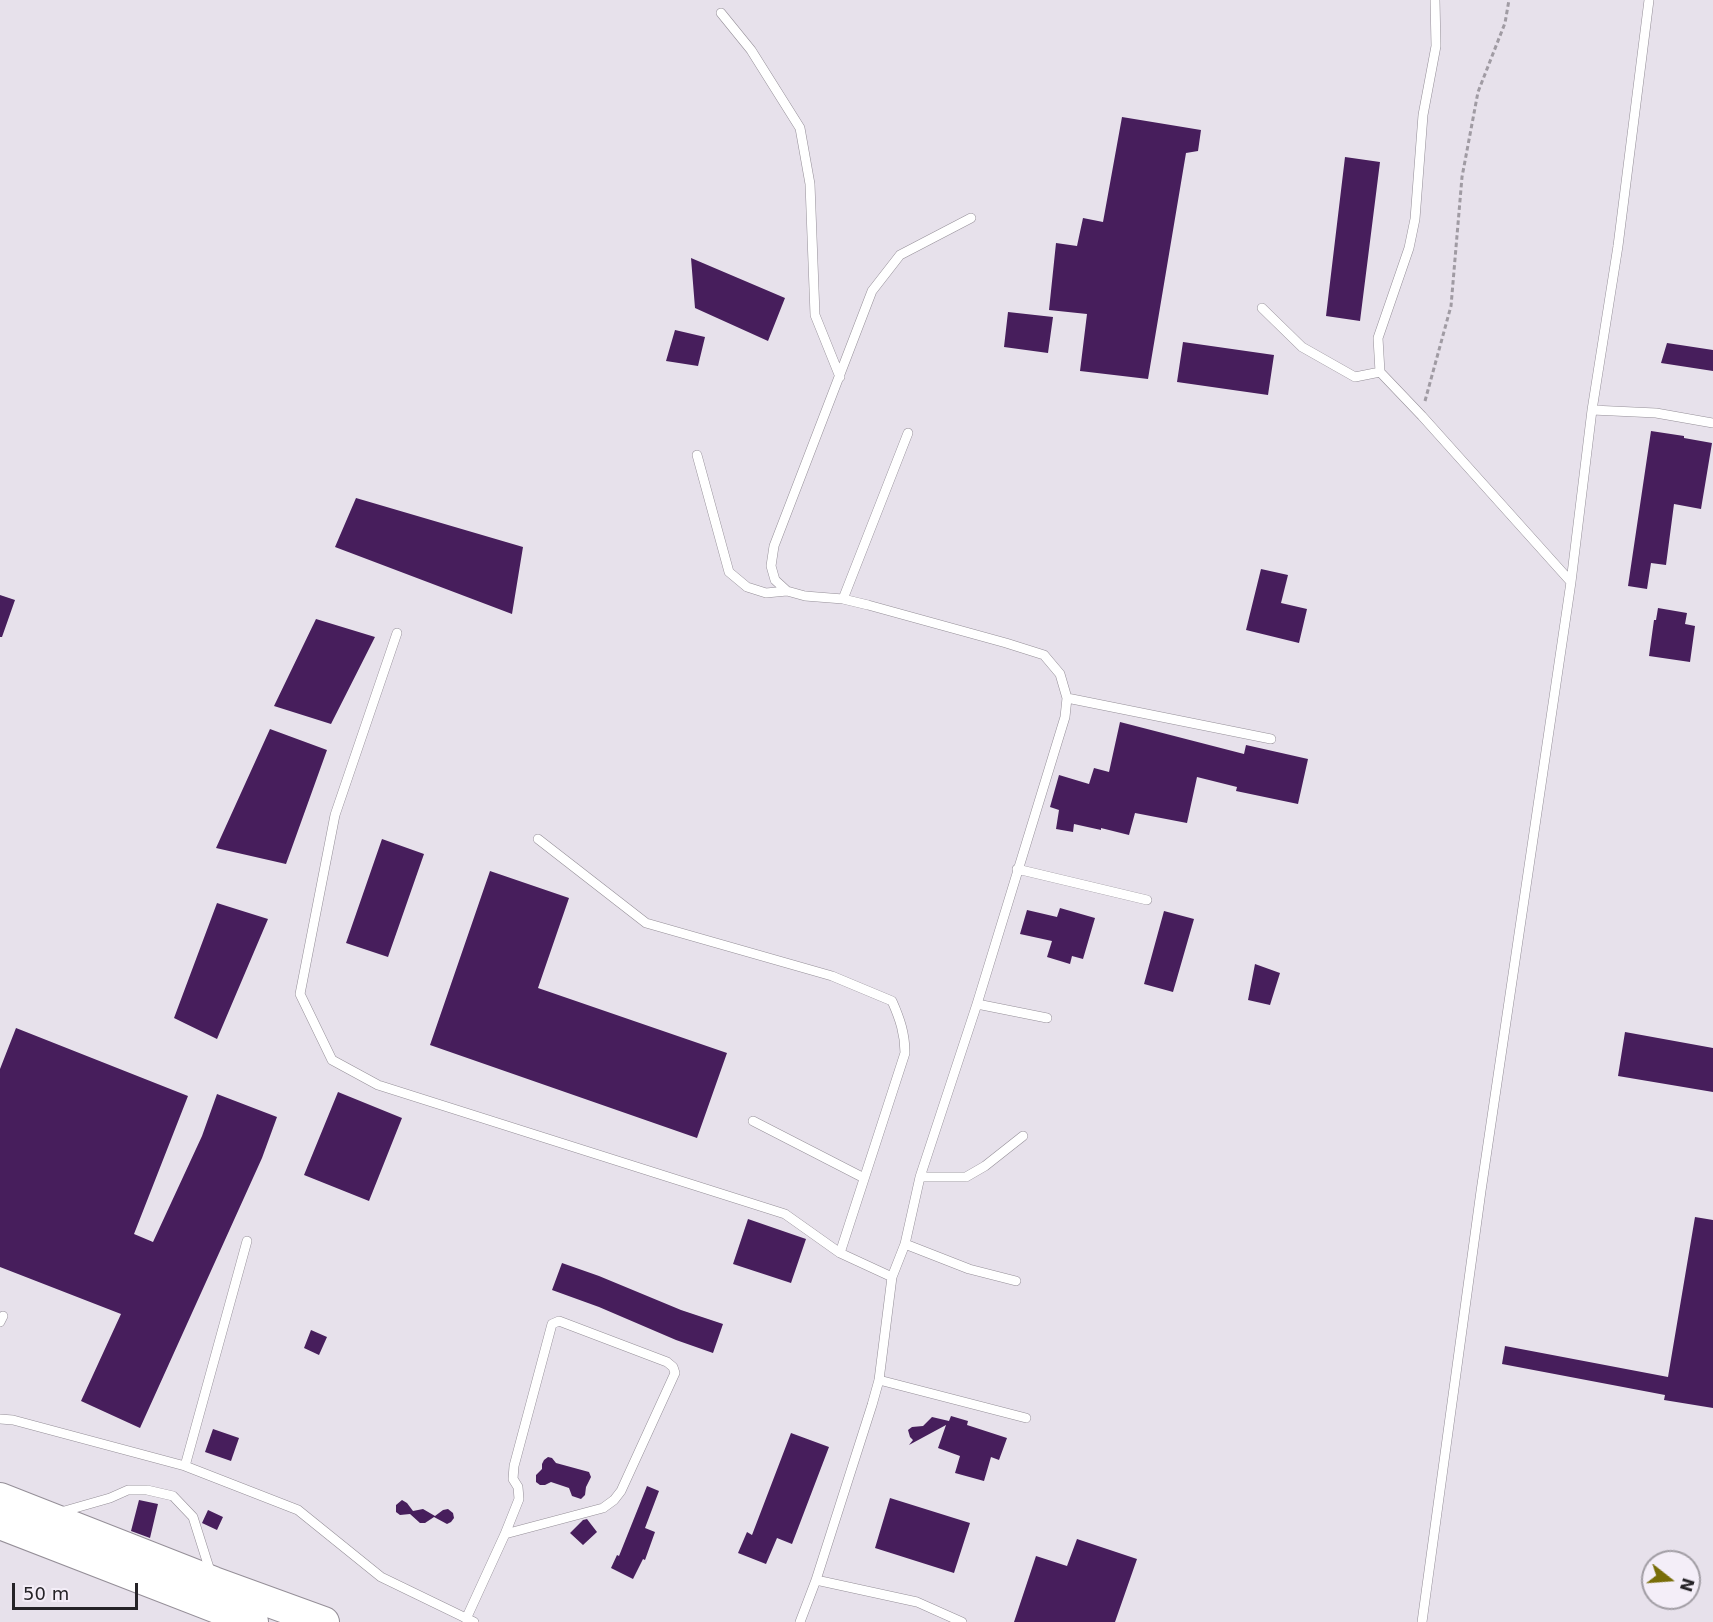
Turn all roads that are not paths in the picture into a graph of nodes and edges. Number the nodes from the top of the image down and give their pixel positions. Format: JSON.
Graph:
{"nodes":[{"id":1,"x":1435,"y":0,"type":"edge"},
{"id":2,"x":1648,"y":0,"type":"edge"},
{"id":3,"x":721,"y":13,"type":"dead end"},
{"id":4,"x":971,"y":218,"type":"dead end"},
{"id":5,"x":1262,"y":308,"type":"dead end"},
{"id":6,"x":1380,"y":372,"type":"junction"},
{"id":7,"x":840,"y":376,"type":"junction"},
{"id":8,"x":1592,"y":410,"type":"junction"},
{"id":9,"x":1713,"y":423,"type":"edge"},
{"id":10,"x":908,"y":434,"type":"dead end"},
{"id":11,"x":697,"y":455,"type":"dead end"},
{"id":12,"x":1571,"y":582,"type":"junction"},
{"id":13,"x":787,"y":591,"type":"junction"},
{"id":14,"x":843,"y":599,"type":"junction"},
{"id":15,"x":397,"y":633,"type":"dead end"},
{"id":16,"x":1067,"y":698,"type":"junction"},
{"id":17,"x":1271,"y":739,"type":"dead end"},
{"id":18,"x":538,"y":839,"type":"dead end"},
{"id":19,"x":1017,"y":869,"type":"junction"},
{"id":20,"x":1148,"y":900,"type":"dead end"},
{"id":21,"x":976,"y":1004,"type":"junction"},
{"id":22,"x":1047,"y":1018,"type":"dead end"},
{"id":23,"x":753,"y":1121,"type":"dead end"},
{"id":24,"x":1023,"y":1136,"type":"dead end"},
{"id":25,"x":864,"y":1178,"type":"junction"},
{"id":26,"x":920,"y":1178,"type":"junction"},
{"id":27,"x":247,"y":1241,"type":"dead end"},
{"id":28,"x":905,"y":1245,"type":"junction"},
{"id":29,"x":840,"y":1253,"type":"junction"},
{"id":30,"x":892,"y":1277,"type":"junction"},
{"id":31,"x":1016,"y":1281,"type":"dead end"},
{"id":32,"x":879,"y":1380,"type":"junction"},
{"id":33,"x":1026,"y":1418,"type":"dead end"},
{"id":34,"x":0,"y":1419,"type":"edge"},
{"id":35,"x":185,"y":1466,"type":"junction"},
{"id":36,"x":0,"y":1498,"type":"edge"},
{"id":37,"x":46,"y":1516,"type":"junction"},
{"id":38,"x":0,"y":1524,"type":"edge"},
{"id":39,"x":505,"y":1534,"type":"junction"},
{"id":40,"x":816,"y":1580,"type":"junction"},
{"id":41,"x":214,"y":1582,"type":"junction"},
{"id":42,"x":470,"y":1620,"type":"edge"},
{"id":43,"x":253,"y":1622,"type":"edge"},
{"id":44,"x":324,"y":1622,"type":"edge"},
{"id":45,"x":800,"y":1622,"type":"edge"},
{"id":46,"x":962,"y":1622,"type":"edge"},
{"id":47,"x":1422,"y":1622,"type":"edge"}],
"edges":[{"from":1,"to":6,"type":"lane"},
{"from":2,"to":8,"type":"lane"},
{"from":3,"to":7,"type":"lane"},
{"from":4,"to":7,"type":"lane"},
{"from":5,"to":6,"type":"lane"},
{"from":6,"to":12,"type":"lane"},
{"from":7,"to":13,"type":"lane"},
{"from":8,"to":9,"type":"lane"},
{"from":8,"to":12,"type":"lane"},
{"from":10,"to":14,"type":"lane"},
{"from":11,"to":13,"type":"lane"},
{"from":12,"to":47,"type":"lane"},
{"from":13,"to":14,"type":"lane"},
{"from":14,"to":16,"type":"lane"},
{"from":15,"to":29,"type":"lane"},
{"from":16,"to":17,"type":"lane"},
{"from":16,"to":19,"type":"lane"},
{"from":18,"to":25,"type":"lane"},
{"from":19,"to":20,"type":"lane"},
{"from":19,"to":21,"type":"lane"},
{"from":21,"to":22,"type":"lane"},
{"from":21,"to":26,"type":"lane"},
{"from":23,"to":25,"type":"lane"},
{"from":24,"to":26,"type":"lane"},
{"from":25,"to":29,"type":"lane"},
{"from":26,"to":28,"type":"lane"},
{"from":27,"to":35,"type":"lane"},
{"from":28,"to":30,"type":"lane"},
{"from":28,"to":31,"type":"lane"},
{"from":29,"to":30,"type":"lane"},
{"from":30,"to":32,"type":"lane"},
{"from":32,"to":33,"type":"lane"},
{"from":32,"to":40,"type":"lane"},
{"from":34,"to":35,"type":"lane"},
{"from":35,"to":42,"type":"lane"},
{"from":36,"to":37,"type":"main road"},
{"from":37,"to":41,"type":"main road"},
{"from":37,"to":41,"type":"lane"},
{"from":38,"to":43,"type":"main road"},
{"from":39,"to":39,"type":"lane"},
{"from":39,"to":42,"type":"lane"},
{"from":40,"to":45,"type":"lane"},
{"from":40,"to":46,"type":"lane"},
{"from":41,"to":44,"type":"main road"}]}
